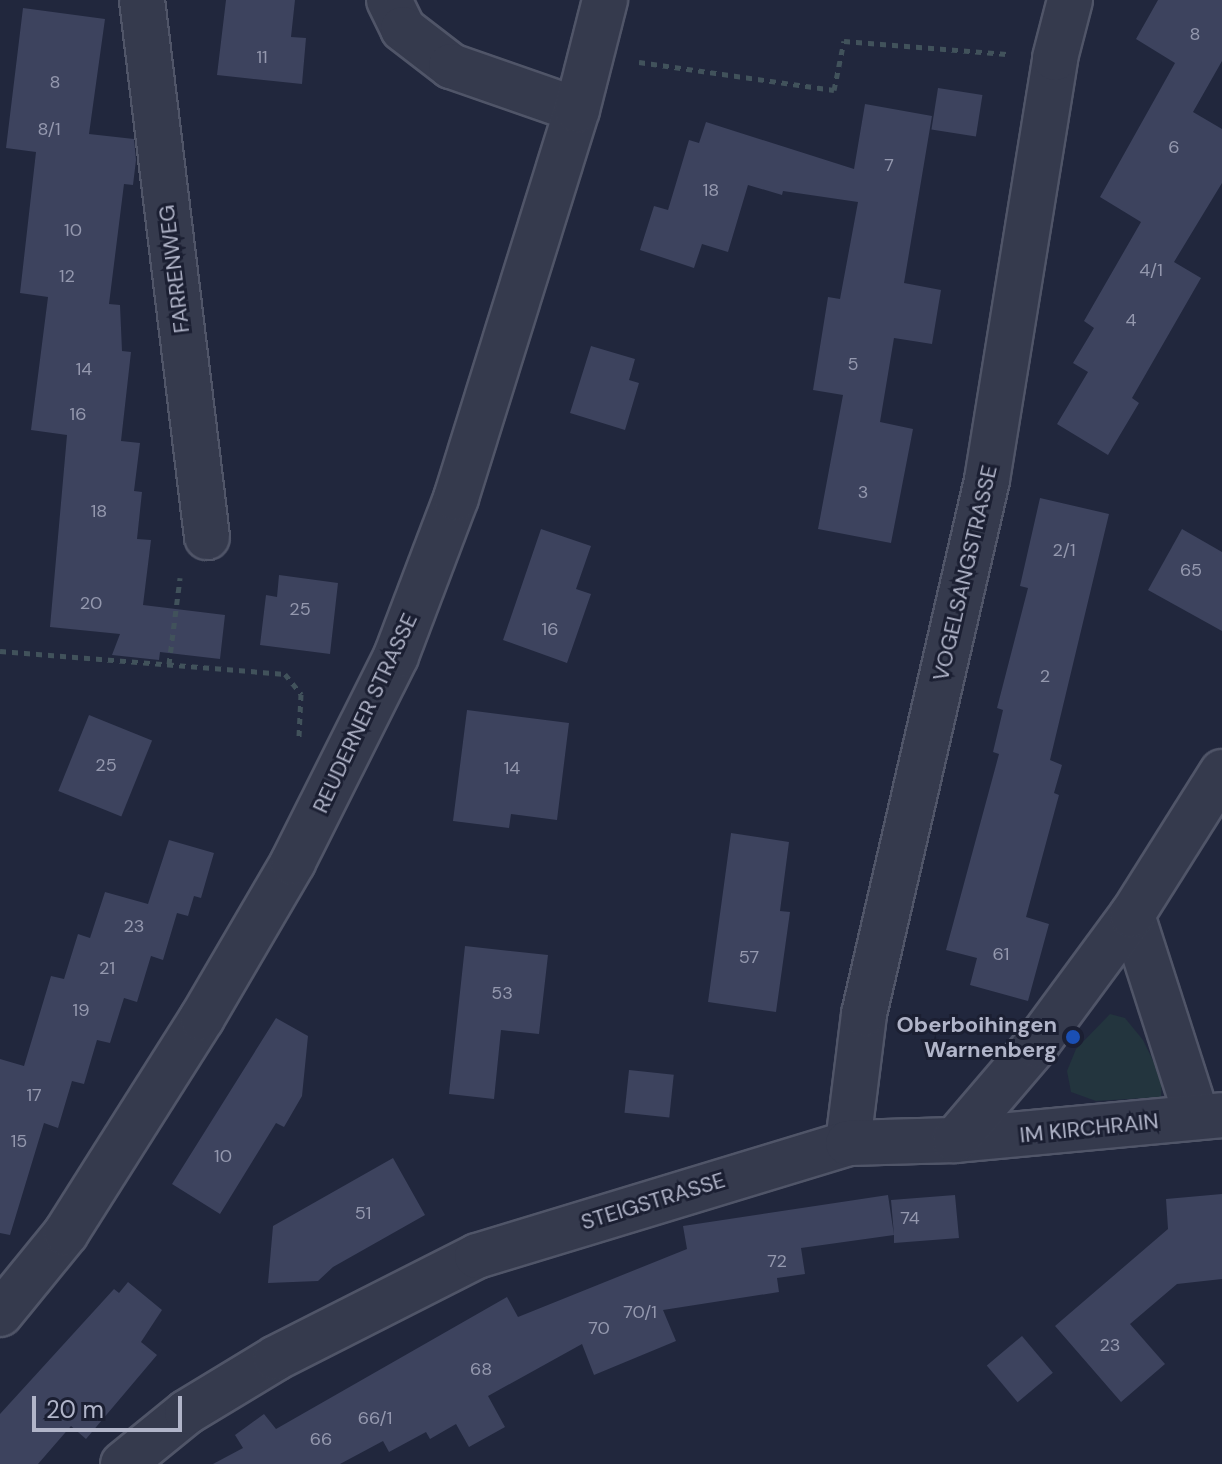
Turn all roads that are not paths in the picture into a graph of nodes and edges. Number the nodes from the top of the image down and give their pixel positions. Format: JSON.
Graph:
{"nodes":[{"id":1,"x":142,"y":0,"type":"edge"},
{"id":2,"x":389,"y":0,"type":"edge"},
{"id":3,"x":605,"y":0,"type":"edge"},
{"id":4,"x":1070,"y":0,"type":"edge"},
{"id":5,"x":577,"y":110,"type":"junction"},
{"id":6,"x":207,"y":537,"type":"road end"},
{"id":7,"x":1222,"y":772,"type":"edge"},
{"id":8,"x":1132,"y":915,"type":"junction"},
{"id":9,"x":1210,"y":1116,"type":"edge"},
{"id":10,"x":955,"y":1140,"type":"junction"},
{"id":11,"x":848,"y":1143,"type":"junction"},
{"id":12,"x":0,"y":1314,"type":"edge"},
{"id":13,"x":123,"y":1464,"type":"edge"}],
"edges":[{"from":1,"to":6,"type":"street","name":"FARRENWEG"},
{"from":2,"to":5,"type":"street"},
{"from":3,"to":5,"type":"street","name":"REUDERNER STRASSE"},
{"from":4,"to":11,"type":"street","name":"VOGELSANGSTRASSE"},
{"from":5,"to":12,"type":"street","name":"REUDERNER STRASSE"},
{"from":7,"to":8,"type":"street"},
{"from":8,"to":9,"type":"street"},
{"from":8,"to":10,"type":"street"},
{"from":9,"to":10,"type":"street","name":"IM KIRCHRAIN"},
{"from":10,"to":11,"type":"street","name":"STEIGSTRASSE"},
{"from":11,"to":13,"type":"street","name":"STEIGSTRASSE"}]}
